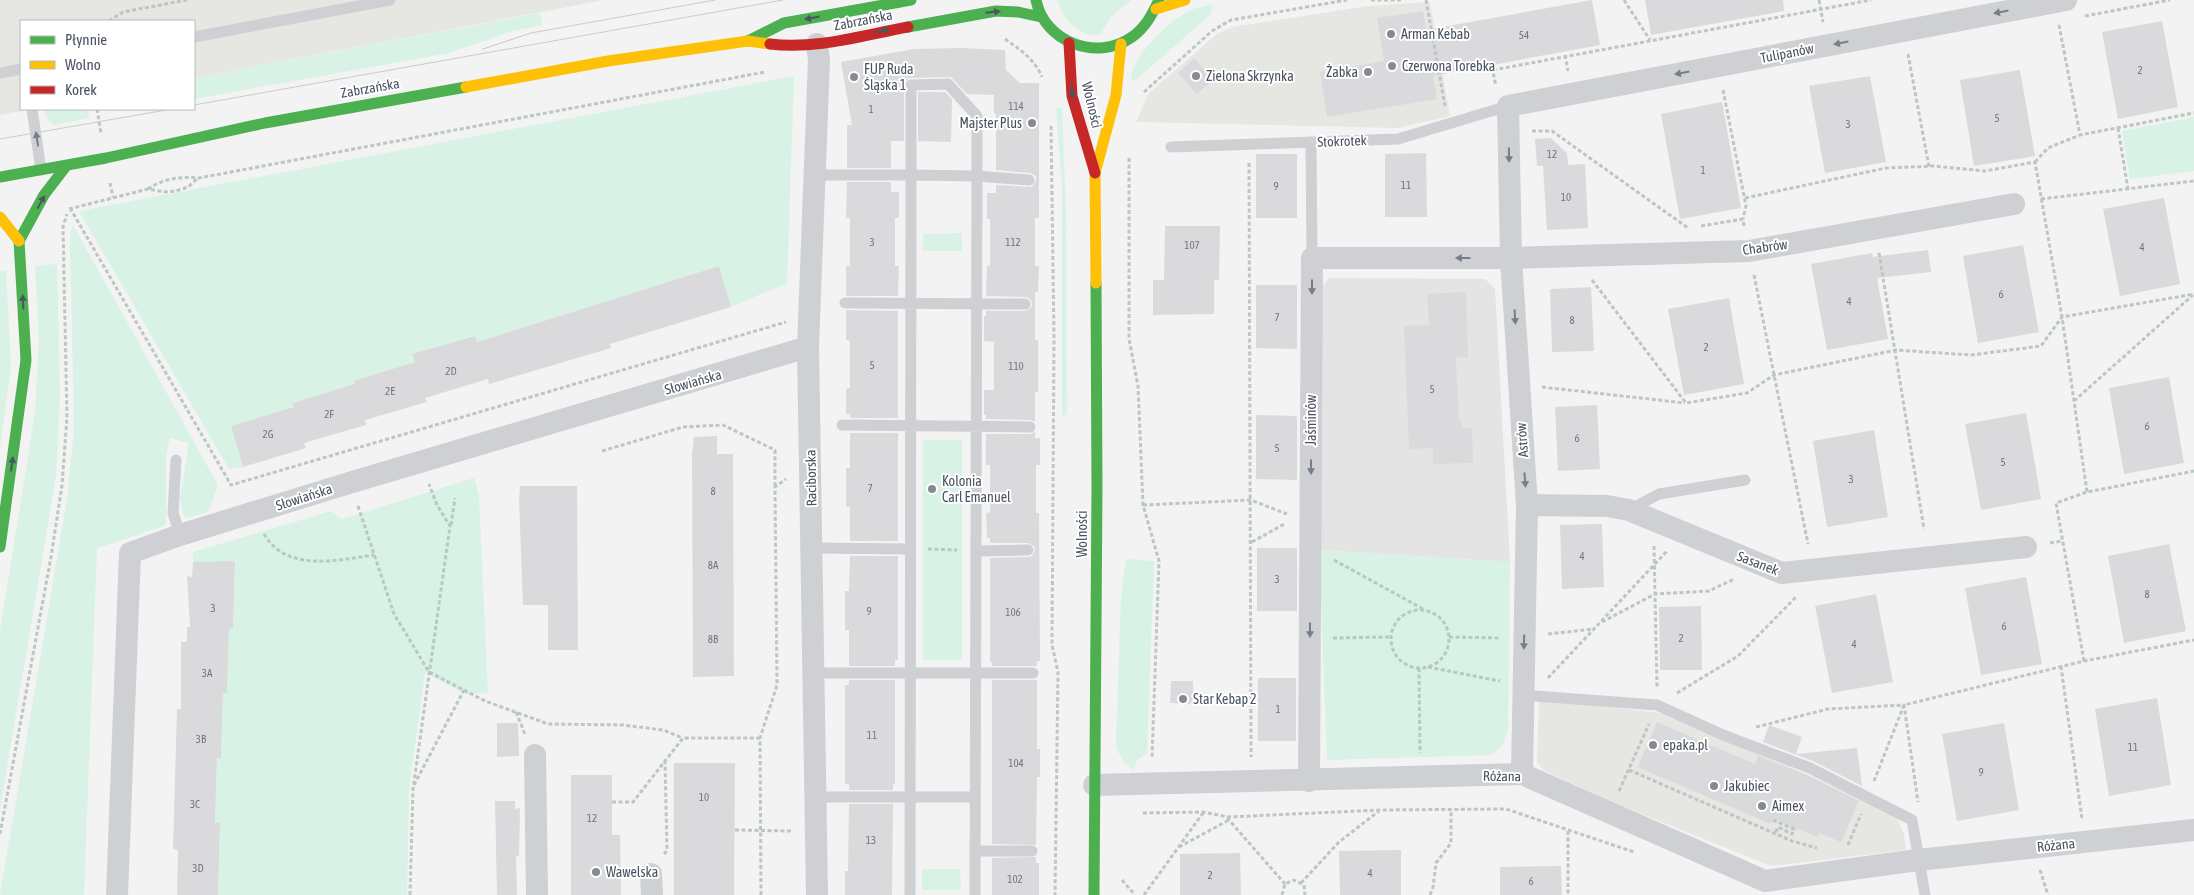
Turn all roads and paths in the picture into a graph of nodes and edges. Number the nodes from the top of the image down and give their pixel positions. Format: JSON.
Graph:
{"nodes":[{"id":1,"x":186,"y":0,"type":"edge"},
{"id":2,"x":390,"y":0,"type":"edge"},
{"id":3,"x":911,"y":0,"type":"edge"},
{"id":4,"x":1036,"y":0,"type":"edge"},
{"id":5,"x":1184,"y":0,"type":"edge"},
{"id":6,"x":1347,"y":0,"type":"edge"},
{"id":7,"x":1371,"y":0,"type":"edge"},
{"id":8,"x":1401,"y":0,"type":"edge"},
{"id":9,"x":1426,"y":0,"type":"edge"},
{"id":10,"x":1624,"y":0,"type":"edge"},
{"id":11,"x":1871,"y":0,"type":"edge"},
{"id":12,"x":2170,"y":0,"type":"edge"},
{"id":13,"x":1158,"y":4,"type":"edge"},
{"id":14,"x":2066,"y":6,"type":"edge"},
{"id":15,"x":1041,"y":17,"type":"junction"},
{"id":16,"x":111,"y":20,"type":"edge"},
{"id":17,"x":1904,"y":31,"type":"junction"},
{"id":18,"x":195,"y":36,"type":"edge"},
{"id":19,"x":1004,"y":38,"type":"dead end"},
{"id":20,"x":1650,"y":40,"type":"junction"},
{"id":21,"x":748,"y":41,"type":"junction"},
{"id":22,"x":1068,"y":42,"type":"junction"},
{"id":23,"x":1122,"y":44,"type":"junction"},
{"id":24,"x":818,"y":52,"type":"junction"},
{"id":25,"x":1718,"y":66,"type":"junction"},
{"id":26,"x":20,"y":69,"type":"edge"},
{"id":27,"x":1493,"y":70,"type":"dead end"},
{"id":28,"x":772,"y":71,"type":"dead end"},
{"id":29,"x":0,"y":73,"type":"edge"},
{"id":30,"x":1043,"y":78,"type":"dead end"},
{"id":31,"x":1140,"y":101,"type":"dead end"},
{"id":32,"x":1508,"y":106,"type":"junction"},
{"id":33,"x":32,"y":110,"type":"edge"},
{"id":34,"x":2194,"y":113,"type":"edge"},
{"id":35,"x":1051,"y":123,"type":"dead end"},
{"id":36,"x":1448,"y":124,"type":"junction"},
{"id":37,"x":2118,"y":128,"type":"junction"},
{"id":38,"x":1508,"y":130,"type":"junction"},
{"id":39,"x":2080,"y":135,"type":"junction"},
{"id":40,"x":1311,"y":142,"type":"junction"},
{"id":41,"x":1249,"y":144,"type":"junction"},
{"id":42,"x":1171,"y":146,"type":"dead end"},
{"id":43,"x":1129,"y":152,"type":"dead end"},
{"id":44,"x":2035,"y":162,"type":"junction"},
{"id":45,"x":68,"y":166,"type":"junction"},
{"id":46,"x":1930,"y":167,"type":"junction"},
{"id":47,"x":41,"y":170,"type":"junction"},
{"id":48,"x":1096,"y":173,"type":"junction"},
{"id":49,"x":814,"y":175,"type":"junction"},
{"id":50,"x":911,"y":175,"type":"junction"},
{"id":51,"x":977,"y":176,"type":"junction"},
{"id":52,"x":0,"y":177,"type":"edge"},
{"id":53,"x":199,"y":178,"type":"junction"},
{"id":54,"x":1029,"y":180,"type":"dead end"},
{"id":55,"x":2194,"y":181,"type":"edge"},
{"id":56,"x":148,"y":189,"type":"junction"},
{"id":57,"x":2128,"y":189,"type":"junction"},
{"id":58,"x":1745,"y":198,"type":"junction"},
{"id":59,"x":2041,"y":199,"type":"junction"},
{"id":60,"x":2014,"y":204,"type":"joint"},
{"id":61,"x":69,"y":209,"type":"junction"},
{"id":62,"x":0,"y":217,"type":"edge"},
{"id":63,"x":1743,"y":219,"type":"dead end"},
{"id":64,"x":1688,"y":228,"type":"dead end"},
{"id":65,"x":1875,"y":228,"type":"junction"},
{"id":66,"x":19,"y":241,"type":"junction"},
{"id":67,"x":1749,"y":251,"type":"junction"},
{"id":68,"x":1574,"y":256,"type":"junction"},
{"id":69,"x":1312,"y":258,"type":"junction"},
{"id":70,"x":1511,"y":258,"type":"junction"},
{"id":71,"x":2194,"y":294,"type":"edge"},
{"id":72,"x":845,"y":303,"type":"dead end"},
{"id":73,"x":910,"y":303,"type":"junction"},
{"id":74,"x":977,"y":304,"type":"junction"},
{"id":75,"x":1025,"y":304,"type":"dead end"},
{"id":76,"x":810,"y":315,"type":"junction"},
{"id":77,"x":2062,"y":317,"type":"junction"},
{"id":78,"x":808,"y":348,"type":"junction"},
{"id":79,"x":1896,"y":350,"type":"junction"},
{"id":80,"x":1774,"y":375,"type":"junction"},
{"id":81,"x":1518,"y":385,"type":"junction"},
{"id":82,"x":2074,"y":402,"type":"junction"},
{"id":83,"x":1686,"y":403,"type":"junction"},
{"id":84,"x":842,"y":425,"type":"dead end"},
{"id":85,"x":910,"y":426,"type":"junction"},
{"id":86,"x":976,"y":426,"type":"junction"},
{"id":87,"x":1030,"y":427,"type":"dead end"},
{"id":88,"x":602,"y":452,"type":"dead end"},
{"id":89,"x":176,"y":460,"type":"dead end"},
{"id":90,"x":810,"y":463,"type":"junction"},
{"id":91,"x":2194,"y":471,"type":"edge"},
{"id":92,"x":1745,"y":480,"type":"dead end"},
{"id":93,"x":775,"y":487,"type":"junction"},
{"id":94,"x":432,"y":491,"type":"dead end"},
{"id":95,"x":2087,"y":492,"type":"junction"},
{"id":96,"x":455,"y":498,"type":"dead end"},
{"id":97,"x":1251,"y":500,"type":"junction"},
{"id":98,"x":1143,"y":504,"type":"junction"},
{"id":99,"x":1527,"y":506,"type":"junction"},
{"id":100,"x":1629,"y":510,"type":"junction"},
{"id":101,"x":360,"y":512,"type":"dead end"},
{"id":102,"x":1654,"y":520,"type":"junction"},
{"id":103,"x":1303,"y":521,"type":"junction"},
{"id":104,"x":450,"y":526,"type":"junction"},
{"id":105,"x":1924,"y":529,"type":"dead end"},
{"id":106,"x":1684,"y":533,"type":"junction"},
{"id":107,"x":180,"y":535,"type":"junction"},
{"id":108,"x":1252,"y":542,"type":"junction"},
{"id":109,"x":270,"y":544,"type":"dead end"},
{"id":110,"x":1808,"y":544,"type":"dead end"},
{"id":111,"x":0,"y":547,"type":"edge"},
{"id":112,"x":2026,"y":547,"type":"dead end"},
{"id":113,"x":812,"y":548,"type":"junction"},
{"id":114,"x":1310,"y":548,"type":"junction"},
{"id":115,"x":910,"y":549,"type":"junction"},
{"id":116,"x":1028,"y":550,"type":"dead end"},
{"id":117,"x":976,"y":551,"type":"junction"},
{"id":118,"x":374,"y":555,"type":"junction"},
{"id":119,"x":1654,"y":564,"type":"junction"},
{"id":120,"x":1764,"y":566,"type":"junction"},
{"id":121,"x":1655,"y":594,"type":"junction"},
{"id":122,"x":1797,"y":596,"type":"dead end"},
{"id":123,"x":1424,"y":609,"type":"junction"},
{"id":124,"x":1599,"y":624,"type":"junction"},
{"id":125,"x":1390,"y":637,"type":"junction"},
{"id":126,"x":1310,"y":638,"type":"junction"},
{"id":127,"x":2194,"y":640,"type":"edge"},
{"id":128,"x":2084,"y":661,"type":"junction"},
{"id":129,"x":2061,"y":666,"type":"junction"},
{"id":130,"x":1428,"y":667,"type":"junction"},
{"id":131,"x":1419,"y":668,"type":"junction"},
{"id":132,"x":429,"y":672,"type":"junction"},
{"id":133,"x":813,"y":673,"type":"junction"},
{"id":134,"x":910,"y":673,"type":"junction"},
{"id":135,"x":976,"y":673,"type":"junction"},
{"id":136,"x":1033,"y":673,"type":"dead end"},
{"id":137,"x":464,"y":690,"type":"junction"},
{"id":138,"x":1529,"y":692,"type":"junction"},
{"id":139,"x":1904,"y":704,"type":"junction"},
{"id":140,"x":1658,"y":706,"type":"junction"},
{"id":141,"x":1723,"y":735,"type":"junction"},
{"id":142,"x":683,"y":738,"type":"junction"},
{"id":143,"x":760,"y":738,"type":"junction"},
{"id":144,"x":535,"y":755,"type":"dead end"},
{"id":145,"x":665,"y":761,"type":"junction"},
{"id":146,"x":1629,"y":770,"type":"junction"},
{"id":147,"x":1522,"y":774,"type":"junction"},
{"id":148,"x":1420,"y":777,"type":"junction"},
{"id":149,"x":1309,"y":781,"type":"junction"},
{"id":150,"x":1251,"y":782,"type":"junction"},
{"id":151,"x":1143,"y":785,"type":"junction"},
{"id":152,"x":1094,"y":786,"type":"junction"},
{"id":153,"x":413,"y":788,"type":"junction"},
{"id":154,"x":815,"y":797,"type":"junction"},
{"id":155,"x":910,"y":797,"type":"junction"},
{"id":156,"x":976,"y":797,"type":"junction"},
{"id":157,"x":1867,"y":798,"type":"junction"},
{"id":158,"x":1616,"y":799,"type":"dead end"},
{"id":159,"x":612,"y":802,"type":"dead end"},
{"id":160,"x":1380,"y":810,"type":"junction"},
{"id":161,"x":1451,"y":810,"type":"junction"},
{"id":162,"x":1203,"y":812,"type":"junction"},
{"id":163,"x":1142,"y":813,"type":"dead end"},
{"id":164,"x":1228,"y":818,"type":"junction"},
{"id":165,"x":1772,"y":820,"type":"dead end"},
{"id":166,"x":1912,"y":820,"type":"junction"},
{"id":167,"x":2083,"y":827,"type":"dead end"},
{"id":168,"x":734,"y":830,"type":"dead end"},
{"id":169,"x":2194,"y":830,"type":"edge"},
{"id":170,"x":760,"y":831,"type":"junction"},
{"id":171,"x":816,"y":831,"type":"junction"},
{"id":172,"x":1568,"y":831,"type":"junction"},
{"id":173,"x":0,"y":834,"type":"edge"},
{"id":174,"x":1775,"y":834,"type":"junction"},
{"id":175,"x":1847,"y":847,"type":"dead end"},
{"id":176,"x":1177,"y":848,"type":"junction"},
{"id":177,"x":1826,"y":850,"type":"dead end"},
{"id":178,"x":975,"y":851,"type":"junction"},
{"id":179,"x":1032,"y":851,"type":"dead end"},
{"id":180,"x":1641,"y":855,"type":"dead end"},
{"id":181,"x":1918,"y":860,"type":"junction"},
{"id":182,"x":2040,"y":870,"type":"dead end"},
{"id":183,"x":1119,"y":876,"type":"dead end"},
{"id":184,"x":1301,"y":883,"type":"junction"},
{"id":185,"x":651,"y":884,"type":"edge"},
{"id":186,"x":1285,"y":884,"type":"junction"},
{"id":187,"x":1765,"y":888,"type":"edge"},
{"id":188,"x":117,"y":895,"type":"edge"},
{"id":189,"x":410,"y":895,"type":"edge"},
{"id":190,"x":537,"y":895,"type":"edge"},
{"id":191,"x":761,"y":895,"type":"edge"},
{"id":192,"x":817,"y":895,"type":"edge"},
{"id":193,"x":910,"y":895,"type":"edge"},
{"id":194,"x":975,"y":895,"type":"edge"},
{"id":195,"x":1055,"y":895,"type":"edge"},
{"id":196,"x":1094,"y":895,"type":"edge"},
{"id":197,"x":1135,"y":895,"type":"edge"},
{"id":198,"x":1144,"y":895,"type":"edge"},
{"id":199,"x":1282,"y":895,"type":"edge"},
{"id":200,"x":1305,"y":895,"type":"edge"},
{"id":201,"x":1430,"y":895,"type":"edge"},
{"id":202,"x":1568,"y":895,"type":"edge"},
{"id":203,"x":1925,"y":895,"type":"edge"},
{"id":204,"x":2048,"y":895,"type":"edge"}],
"edges":[{"from":1,"to":16,"type":"path"},
{"from":2,"to":18,"type":"lane"},
{"from":3,"to":21,"type":"street","name":"Zabrzańska","one_way":true},
{"from":4,"to":15,"type":"street"},
{"from":5,"to":13,"type":"street"},
{"from":6,"to":31,"type":"path"},
{"from":7,"to":8,"type":"path"},
{"from":9,"to":36,"type":"path"},
{"from":10,"to":20,"type":"path"},
{"from":11,"to":20,"type":"path"},
{"from":12,"to":14,"type":"path"},
{"from":13,"to":23,"type":"street"},
{"from":14,"to":17,"type":"street","name":"Tulipanów","one_way":true},
{"from":14,"to":39,"type":"path"},
{"from":15,"to":22,"type":"street"},
{"from":24,"to":15,"type":"street","name":"Zabrzańska","one_way":true},
{"from":17,"to":25,"type":"street","name":"Tulipanów","one_way":true},
{"from":17,"to":46,"type":"path"},
{"from":19,"to":30,"type":"path"},
{"from":20,"to":27,"type":"path"},
{"from":21,"to":24,"type":"street","name":"Zabrzańska"},
{"from":21,"to":45,"type":"street","name":"Zabrzańska"},
{"from":22,"to":23,"type":"street"},
{"from":22,"to":48,"type":"street","name":"Wolności","one_way":true},
{"from":23,"to":48,"type":"street","name":"Wolności"},
{"from":24,"to":49,"type":"street","name":"Raciborska"},
{"from":25,"to":32,"type":"street","name":"Tulipanów","one_way":true},
{"from":25,"to":58,"type":"path"},
{"from":26,"to":29,"type":"lane"},
{"from":28,"to":53,"type":"path"},
{"from":32,"to":36,"type":"lane","name":"Stokrotek"},
{"from":32,"to":38,"type":"street","name":"Astrów"},
{"from":47,"to":33,"type":"lane","one_way":true},
{"from":34,"to":37,"type":"path"},
{"from":35,"to":195,"type":"path"},
{"from":36,"to":40,"type":"lane","name":"Stokrotek"},
{"from":37,"to":39,"type":"path"},
{"from":37,"to":57,"type":"path"},
{"from":38,"to":64,"type":"path"},
{"from":38,"to":70,"type":"street","name":"Astrów","one_way":true},
{"from":39,"to":44,"type":"path"},
{"from":40,"to":41,"type":"lane","name":"Stokrotek"},
{"from":40,"to":69,"type":"lane"},
{"from":41,"to":42,"type":"lane","name":"Stokrotek"},
{"from":41,"to":97,"type":"path"},
{"from":43,"to":98,"type":"path"},
{"from":44,"to":46,"type":"path"},
{"from":44,"to":59,"type":"path"},
{"from":45,"to":47,"type":"street","name":"Zabrzańska"},
{"from":66,"to":45,"type":"street","one_way":true},
{"from":46,"to":58,"type":"path"},
{"from":47,"to":52,"type":"street","name":"Zabrzańska"},
{"from":48,"to":152,"type":"street","name":"Wolności"},
{"from":49,"to":50,"type":"lane"},
{"from":49,"to":76,"type":"street","name":"Raciborska"},
{"from":50,"to":51,"type":"lane"},
{"from":50,"to":51,"type":"lane"},
{"from":50,"to":73,"type":"lane"},
{"from":51,"to":54,"type":"lane"},
{"from":51,"to":74,"type":"lane"},
{"from":53,"to":56,"type":"path"},
{"from":53,"to":56,"type":"path"},
{"from":55,"to":57,"type":"path"},
{"from":56,"to":61,"type":"path"},
{"from":57,"to":59,"type":"path"},
{"from":58,"to":63,"type":"path"},
{"from":59,"to":60,"type":"path"},
{"from":59,"to":77,"type":"path"},
{"from":60,"to":65,"type":"street","name":"Chabrów"},
{"from":61,"to":76,"type":"path"},
{"from":61,"to":173,"type":"path"},
{"from":62,"to":66,"type":"street"},
{"from":65,"to":67,"type":"street","name":"Chabrów"},
{"from":65,"to":79,"type":"path"},
{"from":111,"to":66,"type":"street","one_way":true},
{"from":67,"to":68,"type":"street","name":"Chabrów"},
{"from":67,"to":80,"type":"path"},
{"from":68,"to":70,"type":"street","name":"Chabrów"},
{"from":68,"to":83,"type":"path"},
{"from":70,"to":69,"type":"street","one_way":true},
{"from":69,"to":103,"type":"street","name":"Jaśminów","one_way":true},
{"from":70,"to":81,"type":"street","name":"Astrów","one_way":true},
{"from":71,"to":77,"type":"path"},
{"from":71,"to":82,"type":"path"},
{"from":72,"to":73,"type":"lane"},
{"from":73,"to":74,"type":"lane"},
{"from":73,"to":85,"type":"lane"},
{"from":74,"to":75,"type":"lane"},
{"from":74,"to":86,"type":"lane"},
{"from":76,"to":78,"type":"street","name":"Raciborska"},
{"from":77,"to":79,"type":"path"},
{"from":77,"to":82,"type":"path"},
{"from":78,"to":90,"type":"street","name":"Raciborska"},
{"from":78,"to":107,"type":"street","name":"Słowiańska"},
{"from":79,"to":80,"type":"path"},
{"from":79,"to":105,"type":"path"},
{"from":80,"to":83,"type":"path"},
{"from":80,"to":110,"type":"path"},
{"from":81,"to":83,"type":"path"},
{"from":81,"to":99,"type":"street","name":"Astrów","one_way":true},
{"from":82,"to":95,"type":"path"},
{"from":84,"to":85,"type":"lane"},
{"from":85,"to":86,"type":"lane"},
{"from":85,"to":115,"type":"lane"},
{"from":86,"to":87,"type":"lane"},
{"from":86,"to":117,"type":"lane"},
{"from":88,"to":93,"type":"path"},
{"from":89,"to":107,"type":"lane"},
{"from":90,"to":93,"type":"path"},
{"from":90,"to":113,"type":"street","name":"Raciborska"},
{"from":91,"to":95,"type":"path"},
{"from":92,"to":100,"type":"lane"},
{"from":93,"to":143,"type":"path"},
{"from":94,"to":104,"type":"path"},
{"from":95,"to":128,"type":"path"},
{"from":96,"to":104,"type":"path"},
{"from":97,"to":98,"type":"path"},
{"from":97,"to":103,"type":"path"},
{"from":97,"to":108,"type":"path"},
{"from":98,"to":151,"type":"path"},
{"from":99,"to":100,"type":"street","name":"Sasanek"},
{"from":99,"to":138,"type":"street","name":"Astrów","one_way":true},
{"from":100,"to":102,"type":"street","name":"Sasanek"},
{"from":101,"to":118,"type":"path"},
{"from":102,"to":106,"type":"street","name":"Sasanek"},
{"from":102,"to":119,"type":"path"},
{"from":103,"to":108,"type":"path"},
{"from":103,"to":114,"type":"street","name":"Jaśminów"},
{"from":104,"to":132,"type":"path"},
{"from":106,"to":119,"type":"path"},
{"from":106,"to":120,"type":"street","name":"Sasanek"},
{"from":107,"to":188,"type":"street","name":"Słowiańska"},
{"from":108,"to":150,"type":"path"},
{"from":109,"to":118,"type":"path"},
{"from":112,"to":120,"type":"street","name":"Sasanek"},
{"from":113,"to":115,"type":"lane"},
{"from":113,"to":133,"type":"street","name":"Raciborska"},
{"from":114,"to":123,"type":"path"},
{"from":114,"to":126,"type":"street","name":"Jaśminów","one_way":true},
{"from":115,"to":117,"type":"path"},
{"from":115,"to":134,"type":"lane"},
{"from":116,"to":117,"type":"lane"},
{"from":117,"to":135,"type":"lane"},
{"from":118,"to":132,"type":"path"},
{"from":119,"to":121,"type":"path"},
{"from":119,"to":124,"type":"path"},
{"from":120,"to":121,"type":"path"},
{"from":121,"to":124,"type":"path"},
{"from":121,"to":140,"type":"path"},
{"from":122,"to":140,"type":"path"},
{"from":123,"to":125,"type":"path"},
{"from":123,"to":130,"type":"path"},
{"from":124,"to":138,"type":"path"},
{"from":125,"to":126,"type":"path"},
{"from":125,"to":131,"type":"path"},
{"from":126,"to":149,"type":"street","name":"Jaśminów"},
{"from":127,"to":128,"type":"path"},
{"from":128,"to":129,"type":"path"},
{"from":129,"to":139,"type":"path"},
{"from":129,"to":167,"type":"path"},
{"from":130,"to":131,"type":"path"},
{"from":130,"to":138,"type":"path"},
{"from":131,"to":148,"type":"path"},
{"from":132,"to":137,"type":"path"},
{"from":132,"to":153,"type":"path"},
{"from":133,"to":134,"type":"lane"},
{"from":133,"to":154,"type":"street","name":"Raciborska"},
{"from":134,"to":135,"type":"lane"},
{"from":134,"to":155,"type":"lane"},
{"from":135,"to":136,"type":"lane"},
{"from":135,"to":156,"type":"lane"},
{"from":137,"to":142,"type":"path"},
{"from":137,"to":153,"type":"path"},
{"from":138,"to":140,"type":"lane"},
{"from":138,"to":147,"type":"street","name":"Astrów"},
{"from":139,"to":141,"type":"path"},
{"from":139,"to":157,"type":"path"},
{"from":139,"to":166,"type":"path"},
{"from":140,"to":141,"type":"lane"},
{"from":140,"to":146,"type":"path"},
{"from":141,"to":157,"type":"lane"},
{"from":142,"to":143,"type":"path"},
{"from":142,"to":145,"type":"path"},
{"from":143,"to":170,"type":"path"},
{"from":144,"to":190,"type":"street"},
{"from":145,"to":159,"type":"path"},
{"from":145,"to":185,"type":"path"},
{"from":146,"to":158,"type":"path"},
{"from":146,"to":174,"type":"path"},
{"from":147,"to":148,"type":"street","name":"Różana"},
{"from":147,"to":187,"type":"street","name":"Różana"},
{"from":148,"to":149,"type":"street","name":"Różana"},
{"from":149,"to":150,"type":"street","name":"Różana"},
{"from":150,"to":151,"type":"street","name":"Różana"},
{"from":151,"to":152,"type":"street","name":"Różana"},
{"from":152,"to":196,"type":"street","name":"Wolności"},
{"from":153,"to":189,"type":"path"},
{"from":154,"to":155,"type":"lane"},
{"from":154,"to":171,"type":"street","name":"Raciborska"},
{"from":155,"to":156,"type":"lane"},
{"from":155,"to":193,"type":"lane"},
{"from":156,"to":178,"type":"lane"},
{"from":157,"to":166,"type":"lane"},
{"from":157,"to":175,"type":"path"},
{"from":160,"to":161,"type":"path"},
{"from":160,"to":164,"type":"path"},
{"from":160,"to":184,"type":"path"},
{"from":161,"to":172,"type":"path"},
{"from":161,"to":201,"type":"path"},
{"from":162,"to":163,"type":"path"},
{"from":162,"to":164,"type":"path"},
{"from":162,"to":176,"type":"path"},
{"from":164,"to":176,"type":"path"},
{"from":164,"to":186,"type":"path"},
{"from":165,"to":174,"type":"path"},
{"from":166,"to":181,"type":"lane"},
{"from":168,"to":170,"type":"path"},
{"from":169,"to":181,"type":"street","name":"Różana"},
{"from":170,"to":171,"type":"path"},
{"from":170,"to":191,"type":"path"},
{"from":171,"to":192,"type":"street","name":"Raciborska"},
{"from":172,"to":180,"type":"path"},
{"from":172,"to":202,"type":"path"},
{"from":174,"to":177,"type":"path"},
{"from":176,"to":198,"type":"path"},
{"from":178,"to":179,"type":"lane"},
{"from":178,"to":194,"type":"lane"},
{"from":181,"to":187,"type":"street","name":"Różana"},
{"from":181,"to":203,"type":"lane"},
{"from":182,"to":204,"type":"path"},
{"from":183,"to":197,"type":"path"},
{"from":184,"to":186,"type":"path"},
{"from":184,"to":200,"type":"path"},
{"from":186,"to":199,"type":"path"}]}
